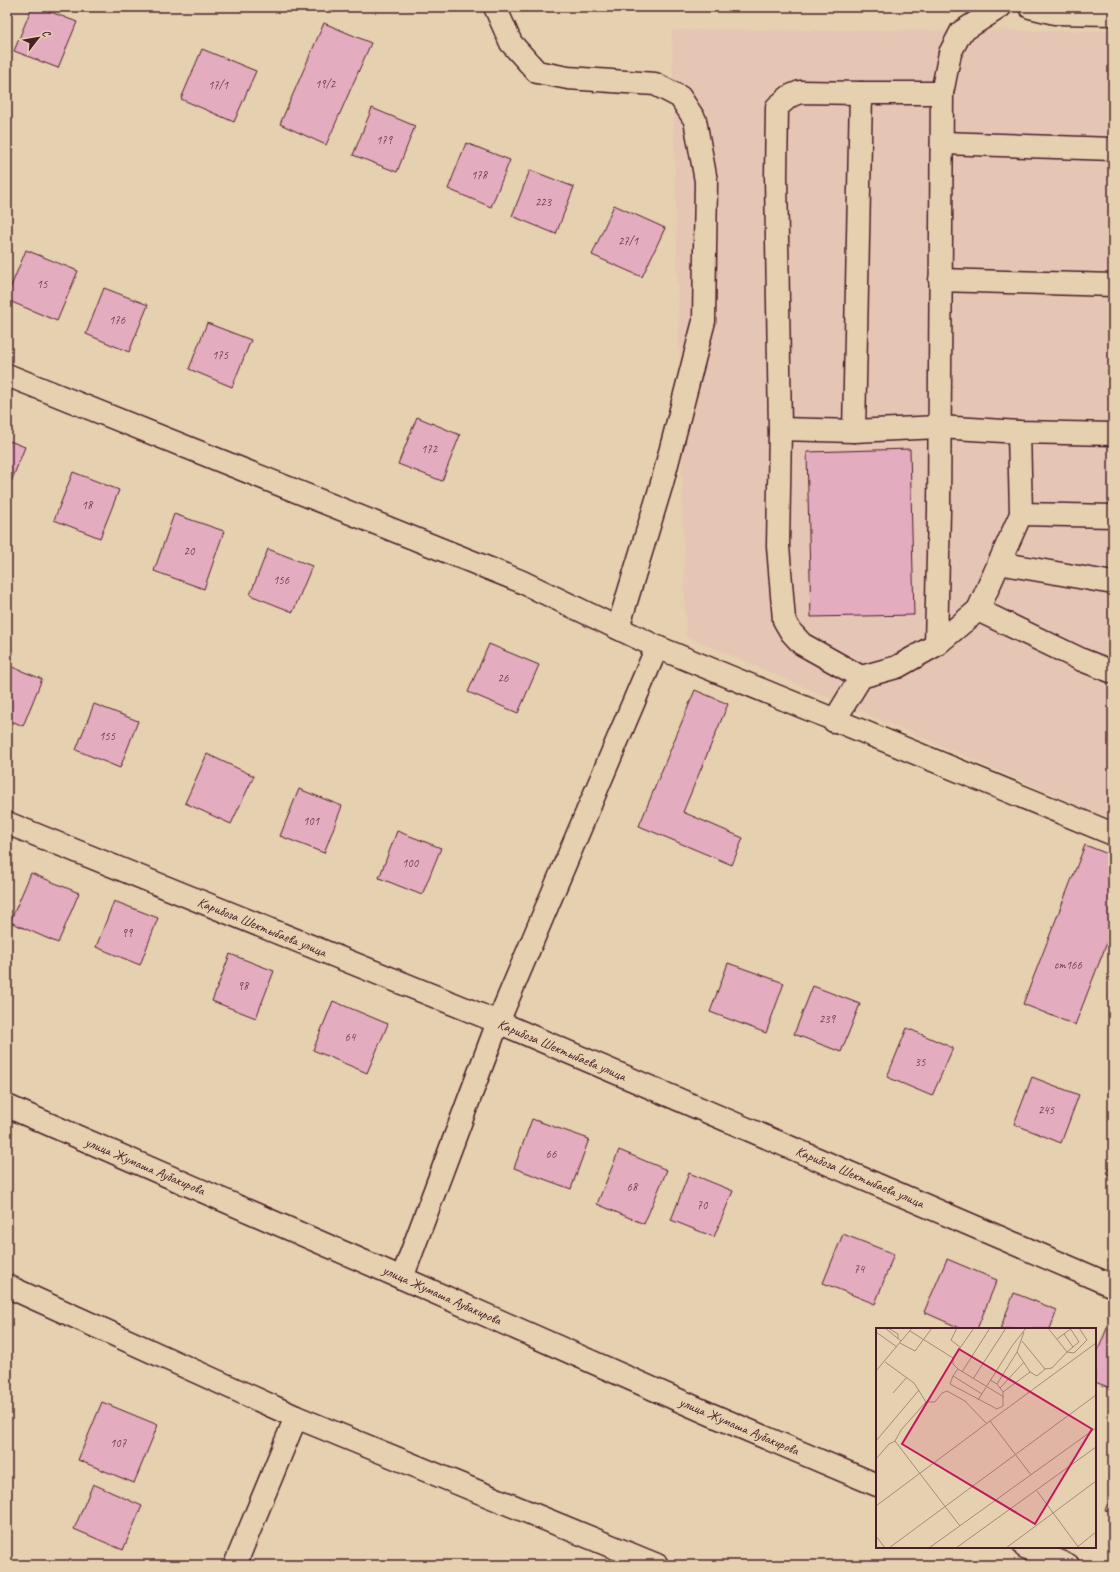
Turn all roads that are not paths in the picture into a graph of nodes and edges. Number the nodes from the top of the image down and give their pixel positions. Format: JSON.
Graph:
{"nodes":[{"id":1,"x":494,"y":7,"type":"edge"},
{"id":2,"x":1000,"y":7,"type":"edge"},
{"id":3,"x":1030,"y":7,"type":"edge"},
{"id":4,"x":1113,"y":14,"type":"edge"},
{"id":5,"x":862,"y":92,"type":"junction"},
{"id":6,"x":942,"y":92,"type":"junction"},
{"id":7,"x":942,"y":143,"type":"junction"},
{"id":8,"x":1113,"y":149,"type":"edge"},
{"id":9,"x":940,"y":280,"type":"junction"},
{"id":10,"x":1113,"y":285,"type":"edge"},
{"id":11,"x":7,"y":375,"type":"edge"},
{"id":12,"x":939,"y":428,"type":"junction"},
{"id":13,"x":780,"y":429,"type":"junction"},
{"id":14,"x":854,"y":431,"type":"junction"},
{"id":15,"x":1019,"y":432,"type":"junction"},
{"id":16,"x":1113,"y":434,"type":"edge"},
{"id":17,"x":1021,"y":514,"type":"junction"},
{"id":18,"x":1113,"y":516,"type":"edge"},
{"id":19,"x":999,"y":563,"type":"junction"},
{"id":20,"x":1113,"y":583,"type":"edge"},
{"id":21,"x":978,"y":610,"type":"junction"},
{"id":22,"x":618,"y":628,"type":"junction"},
{"id":23,"x":936,"y":645,"type":"junction"},
{"id":24,"x":657,"y":647,"type":"junction"},
{"id":25,"x":1113,"y":672,"type":"edge"},
{"id":26,"x":861,"y":677,"type":"junction"},
{"id":27,"x":834,"y":721,"type":"junction"},
{"id":28,"x":7,"y":823,"type":"edge"},
{"id":29,"x":1113,"y":834,"type":"edge"},
{"id":30,"x":498,"y":1022,"type":"junction"},
{"id":31,"x":7,"y":1106,"type":"edge"},
{"id":32,"x":402,"y":1278,"type":"junction"},
{"id":33,"x":7,"y":1286,"type":"edge"},
{"id":34,"x":1113,"y":1286,"type":"edge"},
{"id":35,"x":296,"y":1417,"type":"junction"},
{"id":36,"x":876,"y":1485,"type":"edge"},
{"id":37,"x":1027,"y":1548,"type":"edge"},
{"id":38,"x":235,"y":1565,"type":"edge"},
{"id":39,"x":657,"y":1565,"type":"edge"},
{"id":40,"x":1068,"y":1565,"type":"edge"}],
"edges":[{"from":1,"to":22,"type":"street"},
{"from":2,"to":6,"type":"street"},
{"from":3,"to":4,"type":"street"},
{"from":5,"to":6,"type":"street"},
{"from":5,"to":13,"type":"street"},
{"from":5,"to":14,"type":"street"},
{"from":6,"to":7,"type":"street"},
{"from":7,"to":8,"type":"street"},
{"from":7,"to":9,"type":"street"},
{"from":9,"to":10,"type":"street"},
{"from":9,"to":12,"type":"street"},
{"from":11,"to":22,"type":"street"},
{"from":12,"to":14,"type":"street"},
{"from":12,"to":15,"type":"street"},
{"from":12,"to":23,"type":"street"},
{"from":13,"to":14,"type":"street"},
{"from":13,"to":26,"type":"street"},
{"from":15,"to":16,"type":"street"},
{"from":15,"to":17,"type":"street"},
{"from":17,"to":18,"type":"street"},
{"from":17,"to":19,"type":"street"},
{"from":19,"to":20,"type":"street"},
{"from":19,"to":21,"type":"street"},
{"from":21,"to":23,"type":"street"},
{"from":21,"to":25,"type":"street"},
{"from":22,"to":24,"type":"street"},
{"from":23,"to":26,"type":"street"},
{"from":24,"to":27,"type":"street"},
{"from":24,"to":30,"type":"street"},
{"from":26,"to":27,"type":"street"},
{"from":27,"to":29,"type":"street"},
{"from":28,"to":30,"type":"street","name":"Карибоза Шектыбаева улица"},
{"from":30,"to":32,"type":"street"},
{"from":30,"to":34,"type":"street","name":"Карибоза Шектыбаева улица"},
{"from":31,"to":32,"type":"street","name":"улица Жумаша Аубакирова"},
{"from":32,"to":36,"type":"street","name":"улица Жумаша Аубакирова"},
{"from":33,"to":35,"type":"street"},
{"from":35,"to":38,"type":"street"},
{"from":35,"to":39,"type":"street"},
{"from":37,"to":40,"type":"street"}]}
